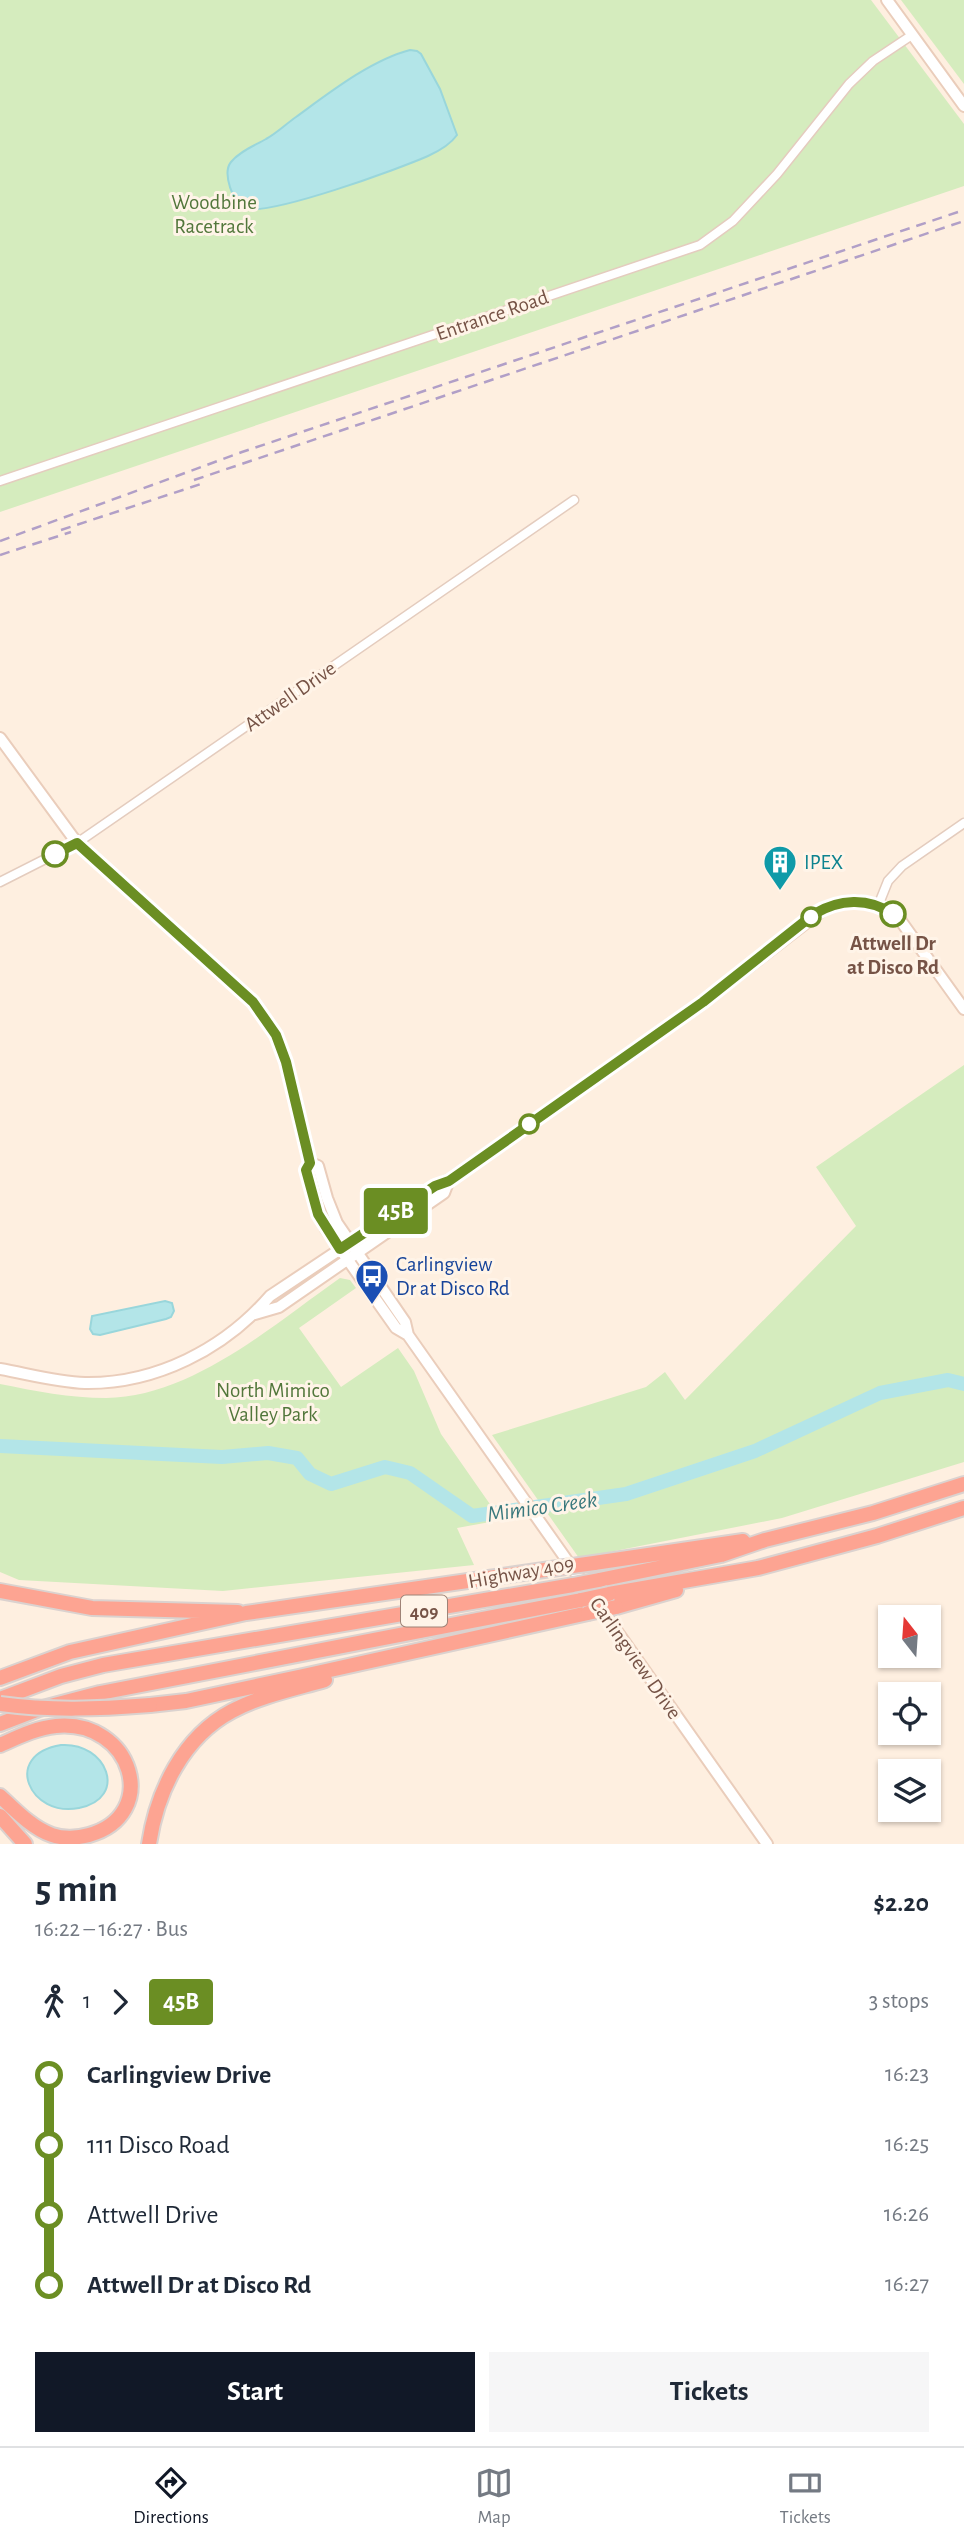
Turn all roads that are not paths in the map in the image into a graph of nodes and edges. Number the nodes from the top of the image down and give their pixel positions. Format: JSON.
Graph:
{"nodes":[{"id":1,"x":887,"y":0,"type":"edge"},
{"id":2,"x":912,"y":34,"type":"junction"},
{"id":3,"x":964,"y":106,"type":"edge"},
{"id":4,"x":0,"y":481,"type":"edge"},
{"id":5,"x":574,"y":500,"type":"dead end"},
{"id":6,"x":0,"y":738,"type":"edge"},
{"id":7,"x":964,"y":823,"type":"edge"},
{"id":8,"x":77,"y":843,"type":"junction"},
{"id":9,"x":0,"y":882,"type":"edge"},
{"id":10,"x":878,"y":906,"type":"junction"},
{"id":11,"x":964,"y":1009,"type":"edge"},
{"id":12,"x":310,"y":1163,"type":"junction"},
{"id":13,"x":449,"y":1181,"type":"junction"},
{"id":14,"x":351,"y":1242,"type":"junction"},
{"id":15,"x":340,"y":1249,"type":"junction"},
{"id":16,"x":359,"y":1253,"type":"junction"},
{"id":17,"x":348,"y":1260,"type":"junction"},
{"id":18,"x":254,"y":1314,"type":"junction"},
{"id":19,"x":408,"y":1335,"type":"junction"},
{"id":20,"x":0,"y":1369,"type":"edge"},
{"id":21,"x":964,"y":1484,"type":"edge"},
{"id":22,"x":964,"y":1508,"type":"edge"},
{"id":23,"x":765,"y":1540,"type":"junction"},
{"id":24,"x":0,"y":1591,"type":"edge"},
{"id":25,"x":584,"y":1606,"type":"junction"},
{"id":26,"x":246,"y":1614,"type":"junction"},
{"id":27,"x":462,"y":1641,"type":"junction"},
{"id":28,"x":0,"y":1678,"type":"edge"},
{"id":29,"x":0,"y":1699,"type":"edge"},
{"id":30,"x":0,"y":1704,"type":"edge"},
{"id":31,"x":0,"y":1724,"type":"edge"},
{"id":32,"x":0,"y":1745,"type":"edge"},
{"id":33,"x":0,"y":1796,"type":"edge"},
{"id":34,"x":0,"y":1816,"type":"edge"},
{"id":35,"x":25,"y":1844,"type":"edge"},
{"id":36,"x":149,"y":1844,"type":"edge"},
{"id":37,"x":767,"y":1844,"type":"edge"}],
"edges":[{"from":1,"to":2,"type":"main road"},
{"from":2,"to":3,"type":"main road"},
{"from":2,"to":4,"type":"street","name":"Entrance Road"},
{"from":5,"to":8,"type":"street","name":"Attwell Drive"},
{"from":6,"to":8,"type":"main road","name":"Carlingview Drive"},
{"from":7,"to":10,"type":"street"},
{"from":8,"to":9,"type":"street","name":"Attwell Drive"},
{"from":8,"to":12,"type":"main road","name":"Carlingview Drive"},
{"from":10,"to":11,"type":"main road"},
{"from":10,"to":13,"type":"main road"},
{"from":12,"to":14,"type":"main road","name":"Carlingview Drive"},
{"from":12,"to":15,"type":"main road","name":"Carlingview Drive"},
{"from":13,"to":14,"type":"main road"},
{"from":13,"to":16,"type":"main road"},
{"from":14,"to":15,"type":"main road"},
{"from":14,"to":16,"type":"main road","name":"Carlingview Drive"},
{"from":15,"to":17,"type":"main road","name":"Carlingview Drive"},
{"from":15,"to":18,"type":"main road"},
{"from":16,"to":17,"type":"main road"},
{"from":16,"to":19,"type":"main road","name":"Carlingview Drive"},
{"from":17,"to":18,"type":"main road"},
{"from":17,"to":19,"type":"main road","name":"Carlingview Drive"},
{"from":18,"to":20,"type":"main road"},
{"from":19,"to":37,"type":"main road","name":"Carlingview Drive"},
{"from":21,"to":23,"type":"highway","name":"Highway 409","number":"409"},
{"from":22,"to":25,"type":"highway","name":"Highway 409","number":"409","bridge":true},
{"from":23,"to":26,"type":"highway","bridge":true},
{"from":23,"to":29,"type":"highway","name":"Highway 409","number":"409","bridge":true},
{"from":24,"to":26,"type":"highway"},
{"from":25,"to":27,"type":"highway"},
{"from":25,"to":31,"type":"highway","name":"Highway 409","number":"409"},
{"from":26,"to":28,"type":"highway"},
{"from":27,"to":30,"type":"highway","bridge":true},
{"from":27,"to":36,"type":"highway"},
{"from":32,"to":33,"type":"highway"},
{"from":34,"to":35,"type":"highway"}]}
